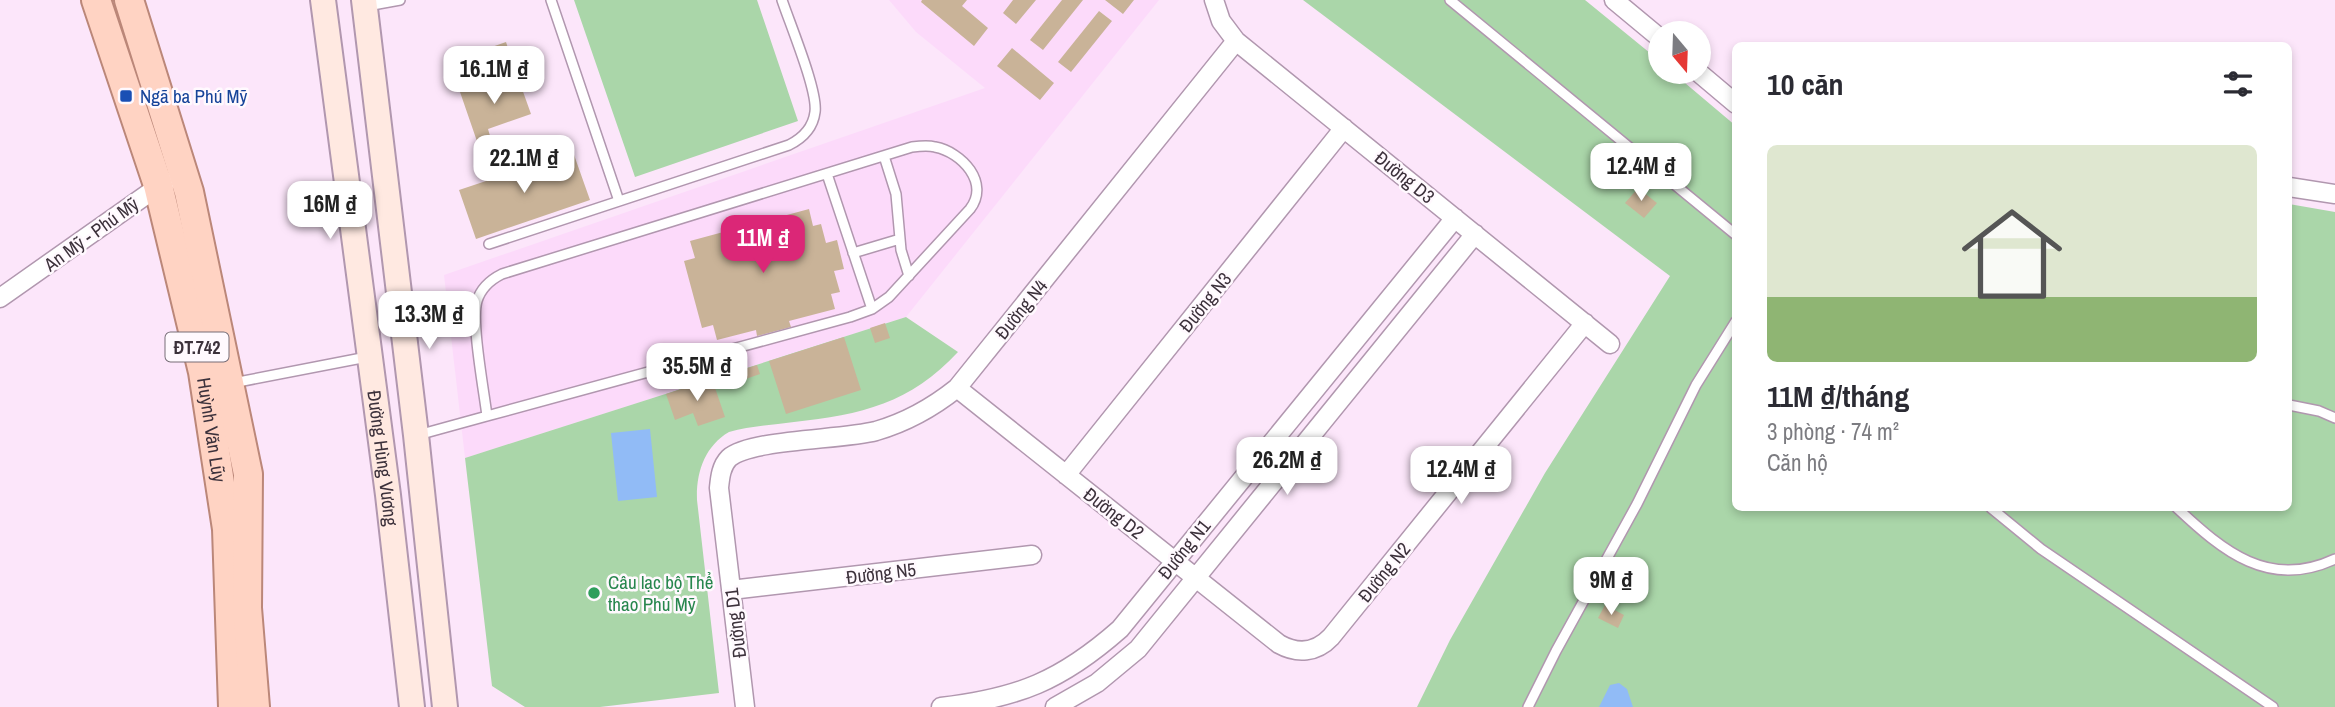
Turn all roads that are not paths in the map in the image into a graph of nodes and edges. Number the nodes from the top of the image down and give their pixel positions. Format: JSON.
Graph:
{"nodes":[{"id":1,"x":96,"y":0,"type":"edge"},
{"id":2,"x":129,"y":0,"type":"edge"},
{"id":3,"x":323,"y":0,"type":"edge"},
{"id":4,"x":400,"y":0,"type":"edge"},
{"id":5,"x":551,"y":0,"type":"edge"},
{"id":6,"x":782,"y":0,"type":"edge"},
{"id":7,"x":1214,"y":0,"type":"edge"},
{"id":8,"x":1450,"y":0,"type":"edge"},
{"id":9,"x":1614,"y":0,"type":"edge"},
{"id":10,"x":364,"y":3,"type":"edge"},
{"id":11,"x":1648,"y":28,"type":"edge"},
{"id":12,"x":1236,"y":41,"type":"junction"},
{"id":13,"x":1712,"y":84,"type":"edge"},
{"id":14,"x":1732,"y":101,"type":"edge"},
{"id":15,"x":1344,"y":128,"type":"junction"},
{"id":16,"x":884,"y":156,"type":"junction"},
{"id":17,"x":183,"y":172,"type":"junction"},
{"id":18,"x":827,"y":174,"type":"junction"},
{"id":19,"x":158,"y":185,"type":"junction"},
{"id":20,"x":2292,"y":187,"type":"edge"},
{"id":21,"x":2335,"y":194,"type":"edge"},
{"id":22,"x":619,"y":201,"type":"junction"},
{"id":23,"x":1455,"y":218,"type":"junction"},
{"id":24,"x":1732,"y":232,"type":"edge"},
{"id":25,"x":1475,"y":234,"type":"junction"},
{"id":26,"x":900,"y":239,"type":"junction"},
{"id":27,"x":489,"y":244,"type":"dead end"},
{"id":28,"x":853,"y":253,"type":"junction"},
{"id":29,"x":909,"y":276,"type":"junction"},
{"id":30,"x":0,"y":298,"type":"edge"},
{"id":31,"x":872,"y":309,"type":"junction"},
{"id":32,"x":475,"y":310,"type":"junction"},
{"id":33,"x":1585,"y":323,"type":"junction"},
{"id":34,"x":402,"y":325,"type":"junction"},
{"id":35,"x":1732,"y":327,"type":"edge"},
{"id":36,"x":367,"y":344,"type":"junction"},
{"id":37,"x":1610,"y":344,"type":"dead end"},
{"id":38,"x":229,"y":384,"type":"junction"},
{"id":39,"x":957,"y":388,"type":"junction"},
{"id":40,"x":2292,"y":406,"type":"edge"},
{"id":41,"x":487,"y":416,"type":"junction"},
{"id":42,"x":2335,"y":418,"type":"edge"},
{"id":43,"x":416,"y":435,"type":"junction"},
{"id":44,"x":730,"y":457,"type":"joint"},
{"id":45,"x":1066,"y":475,"type":"junction"},
{"id":46,"x":1996,"y":511,"type":"edge"},
{"id":47,"x":2181,"y":511,"type":"edge"},
{"id":48,"x":1032,"y":555,"type":"dead end"},
{"id":49,"x":2335,"y":559,"type":"edge"},
{"id":50,"x":1174,"y":561,"type":"junction"},
{"id":51,"x":1196,"y":578,"type":"junction"},
{"id":52,"x":731,"y":590,"type":"junction"},
{"id":53,"x":1310,"y":650,"type":"joint"},
{"id":54,"x":233,"y":707,"type":"edge"},
{"id":55,"x":255,"y":707,"type":"edge"},
{"id":56,"x":412,"y":707,"type":"edge"},
{"id":57,"x":444,"y":707,"type":"edge"},
{"id":58,"x":745,"y":707,"type":"edge"},
{"id":59,"x":942,"y":707,"type":"edge"},
{"id":60,"x":1055,"y":707,"type":"edge"},
{"id":61,"x":1528,"y":707,"type":"edge"},
{"id":62,"x":2273,"y":707,"type":"edge"}],
"edges":[{"from":1,"to":19,"type":"main road","name":"Huỳnh Văn Lũy","number":"ĐT.742"},
{"from":2,"to":17,"type":"main road","name":"Huỳnh Văn Lũy","number":"ĐT.742"},
{"from":3,"to":36,"type":"main road","name":"Đường Hùng Vương"},
{"from":4,"to":10,"type":"lane"},
{"from":5,"to":22,"type":"lane"},
{"from":6,"to":22,"type":"lane"},
{"from":7,"to":12,"type":"street","name":"Đường D3"},
{"from":8,"to":24,"type":"lane"},
{"from":9,"to":11,"type":"street"},
{"from":10,"to":34,"type":"main road","name":"Đường Hùng Vương"},
{"from":12,"to":15,"type":"street","name":"Đường D3"},
{"from":12,"to":39,"type":"street","name":"Đường N4"},
{"from":13,"to":14,"type":"street"},
{"from":15,"to":23,"type":"street","name":"Đường D3"},
{"from":15,"to":45,"type":"street","name":"Đường N3"},
{"from":16,"to":18,"type":"lane"},
{"from":16,"to":26,"type":"lane"},
{"from":16,"to":29,"type":"lane"},
{"from":17,"to":19,"type":"street","name":"An Mỹ - Phú Mỹ"},
{"from":17,"to":38,"type":"main road","name":"Huỳnh Văn Lũy","number":"ĐT.742"},
{"from":18,"to":28,"type":"lane"},
{"from":18,"to":32,"type":"lane"},
{"from":19,"to":30,"type":"street","name":"An Mỹ - Phú Mỹ"},
{"from":19,"to":54,"type":"main road","name":"Huỳnh Văn Lũy","number":"ĐT.742"},
{"from":20,"to":21,"type":"street"},
{"from":22,"to":27,"type":"lane"},
{"from":23,"to":25,"type":"street","name":"Đường D3"},
{"from":23,"to":50,"type":"street","name":"Đường N1"},
{"from":25,"to":33,"type":"street","name":"Đường D3"},
{"from":25,"to":51,"type":"street","name":"Đường N1"},
{"from":26,"to":28,"type":"lane"},
{"from":26,"to":29,"type":"lane"},
{"from":28,"to":31,"type":"lane"},
{"from":29,"to":31,"type":"lane"},
{"from":31,"to":41,"type":"lane"},
{"from":32,"to":34,"type":"lane"},
{"from":32,"to":41,"type":"lane"},
{"from":33,"to":37,"type":"street","name":"Đường D3"},
{"from":33,"to":53,"type":"street","name":"Đường N2"},
{"from":34,"to":36,"type":"main road"},
{"from":34,"to":43,"type":"main road","name":"Đường Hùng Vương"},
{"from":35,"to":61,"type":"lane"},
{"from":36,"to":38,"type":"lane"},
{"from":36,"to":56,"type":"main road","name":"Đường Hùng Vương"},
{"from":38,"to":55,"type":"main road","name":"Huỳnh Văn Lũy","number":"ĐT.742"},
{"from":39,"to":44,"type":"street","name":"Đường N4"},
{"from":39,"to":45,"type":"street","name":"Đường D2"},
{"from":40,"to":42,"type":"lane"},
{"from":41,"to":43,"type":"lane"},
{"from":43,"to":57,"type":"main road","name":"Đường Hùng Vương"},
{"from":44,"to":52,"type":"street","name":"Đường D1"},
{"from":45,"to":50,"type":"street","name":"Đường D2"},
{"from":46,"to":62,"type":"lane"},
{"from":47,"to":49,"type":"lane"},
{"from":48,"to":52,"type":"street","name":"Đường N5"},
{"from":50,"to":51,"type":"street","name":"Đường D2"},
{"from":50,"to":59,"type":"street","name":"Đường N1"},
{"from":51,"to":53,"type":"street","name":"Đường D2"},
{"from":51,"to":60,"type":"street","name":"Đường N1"},
{"from":52,"to":58,"type":"street","name":"Đường D1"}]}
